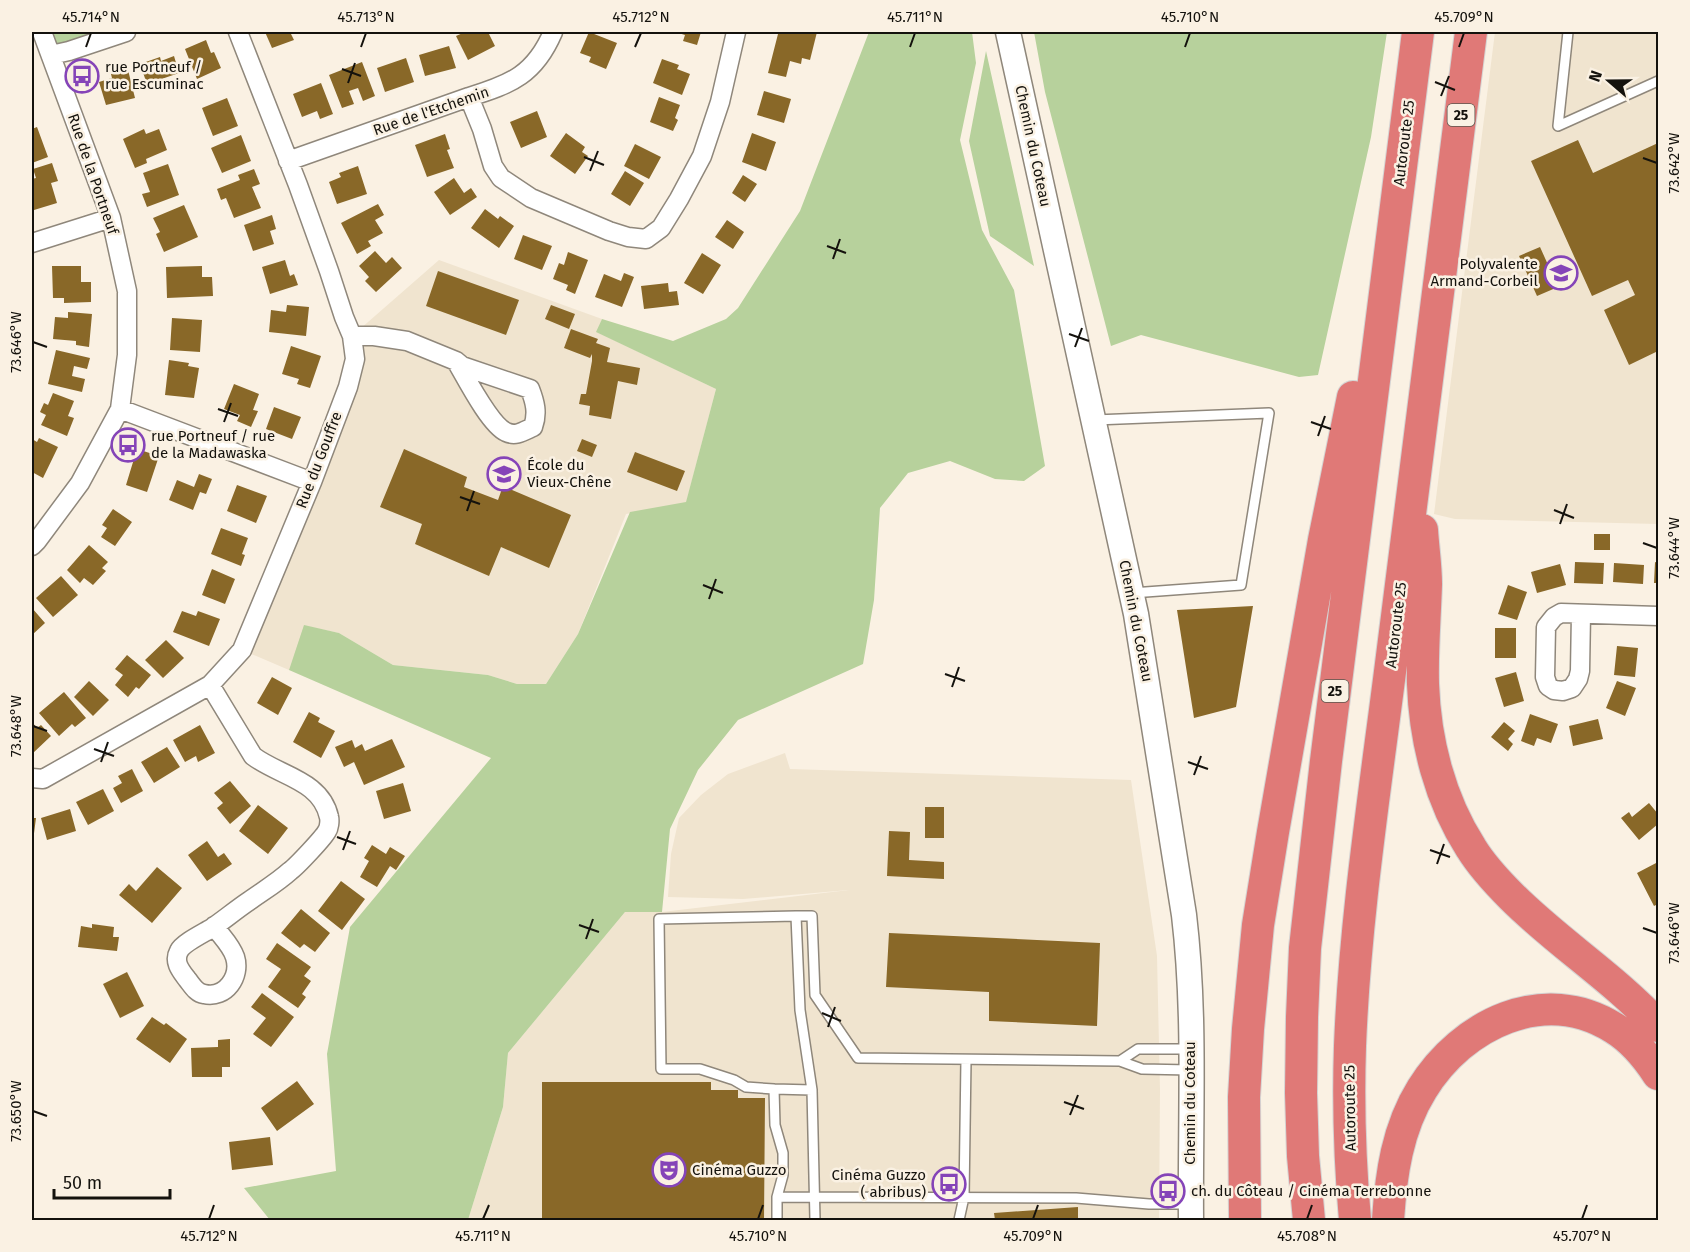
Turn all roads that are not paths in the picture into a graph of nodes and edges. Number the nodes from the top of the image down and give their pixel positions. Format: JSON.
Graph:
{"nodes":[{"id":1,"x":42,"y":32,"type":"edge"},
{"id":2,"x":126,"y":32,"type":"edge"},
{"id":3,"x":238,"y":32,"type":"edge"},
{"id":4,"x":552,"y":32,"type":"edge"},
{"id":5,"x":736,"y":32,"type":"edge"},
{"id":6,"x":1008,"y":32,"type":"edge"},
{"id":7,"x":1418,"y":32,"type":"edge"},
{"id":8,"x":1471,"y":32,"type":"edge"},
{"id":9,"x":1568,"y":32,"type":"edge"},
{"id":10,"x":51,"y":55,"type":"junction"},
{"id":11,"x":1659,"y":81,"type":"edge"},
{"id":12,"x":469,"y":97,"type":"junction"},
{"id":13,"x":288,"y":161,"type":"junction"},
{"id":14,"x":1402,"y":164,"type":"junction"},
{"id":15,"x":111,"y":218,"type":"junction"},
{"id":16,"x":32,"y":243,"type":"edge"},
{"id":17,"x":352,"y":336,"type":"junction"},
{"id":18,"x":456,"y":361,"type":"junction"},
{"id":19,"x":120,"y":409,"type":"junction"},
{"id":20,"x":1094,"y":420,"type":"junction"},
{"id":21,"x":1417,"y":463,"type":"junction"},
{"id":22,"x":312,"y":482,"type":"junction"},
{"id":23,"x":32,"y":546,"type":"edge"},
{"id":24,"x":1131,"y":593,"type":"junction"},
{"id":25,"x":1581,"y":614,"type":"dead end"},
{"id":26,"x":1659,"y":616,"type":"edge"},
{"id":27,"x":210,"y":685,"type":"junction"},
{"id":28,"x":32,"y":778,"type":"edge"},
{"id":29,"x":796,"y":916,"type":"junction"},
{"id":30,"x":214,"y":926,"type":"dead end"},
{"id":31,"x":1659,"y":1026,"type":"edge"},
{"id":32,"x":966,"y":1060,"type":"junction"},
{"id":33,"x":1191,"y":1060,"type":"junction"},
{"id":34,"x":1119,"y":1061,"type":"junction"},
{"id":35,"x":1659,"y":1074,"type":"edge"},
{"id":36,"x":774,"y":1089,"type":"junction"},
{"id":37,"x":812,"y":1090,"type":"junction"},
{"id":38,"x":815,"y":1196,"type":"junction"},
{"id":39,"x":777,"y":1197,"type":"junction"},
{"id":40,"x":964,"y":1197,"type":"junction"},
{"id":41,"x":1191,"y":1212,"type":"edge"},
{"id":42,"x":777,"y":1221,"type":"edge"},
{"id":43,"x":815,"y":1221,"type":"edge"},
{"id":44,"x":959,"y":1221,"type":"edge"},
{"id":45,"x":1245,"y":1221,"type":"edge"},
{"id":46,"x":1309,"y":1221,"type":"edge"},
{"id":47,"x":1355,"y":1221,"type":"edge"},
{"id":48,"x":1388,"y":1221,"type":"edge"}],
"edges":[{"from":1,"to":10,"type":"street","name":"Rue de la Portneuf"},
{"from":2,"to":10,"type":"street"},
{"from":3,"to":13,"type":"street","name":"Rue du Gouffre"},
{"from":4,"to":12,"type":"street","name":"Rue de l'Etchemin"},
{"from":5,"to":12,"type":"street"},
{"from":6,"to":20,"type":"street","name":"Chemin du Coteau"},
{"from":7,"to":14,"type":"highway","name":"Autoroute 25","number":"25"},
{"from":8,"to":21,"type":"highway","name":"Autoroute 25","number":"25"},
{"from":9,"to":11,"type":"lane"},
{"from":10,"to":15,"type":"street","name":"Rue de la Portneuf"},
{"from":12,"to":13,"type":"street","name":"Rue de l'Etchemin"},
{"from":13,"to":17,"type":"street","name":"Rue du Gouffre"},
{"from":14,"to":45,"type":"highway"},
{"from":14,"to":46,"type":"highway","name":"Autoroute 25","number":"25"},
{"from":15,"to":16,"type":"street"},
{"from":15,"to":19,"type":"street","name":"Rue de la Portneuf"},
{"from":17,"to":18,"type":"street"},
{"from":17,"to":22,"type":"street","name":"Rue du Gouffre"},
{"from":18,"to":18,"type":"street"},
{"from":19,"to":22,"type":"street"},
{"from":19,"to":23,"type":"street","name":"Rue de la Portneuf"},
{"from":20,"to":24,"type":"street","name":"Chemin du Coteau"},
{"from":20,"to":24,"type":"lane"},
{"from":21,"to":31,"type":"highway"},
{"from":21,"to":47,"type":"highway","name":"Autoroute 25","number":"25"},
{"from":22,"to":27,"type":"street","name":"Rue du Gouffre"},
{"from":24,"to":33,"type":"street","name":"Chemin du Coteau"},
{"from":25,"to":26,"type":"street"},
{"from":27,"to":28,"type":"street","name":"Rue du Gouffre"},
{"from":27,"to":30,"type":"street"},
{"from":29,"to":32,"type":"lane"},
{"from":29,"to":36,"type":"lane"},
{"from":29,"to":37,"type":"lane"},
{"from":32,"to":34,"type":"lane"},
{"from":32,"to":40,"type":"lane"},
{"from":33,"to":34,"type":"lane"},
{"from":33,"to":34,"type":"lane"},
{"from":33,"to":41,"type":"street","name":"Chemin du Coteau"},
{"from":35,"to":48,"type":"highway"},
{"from":36,"to":37,"type":"lane"},
{"from":36,"to":39,"type":"lane"},
{"from":37,"to":38,"type":"lane"},
{"from":38,"to":39,"type":"lane"},
{"from":38,"to":40,"type":"lane"},
{"from":38,"to":43,"type":"lane"},
{"from":39,"to":42,"type":"lane"},
{"from":40,"to":41,"type":"lane"},
{"from":40,"to":44,"type":"lane"}]}
